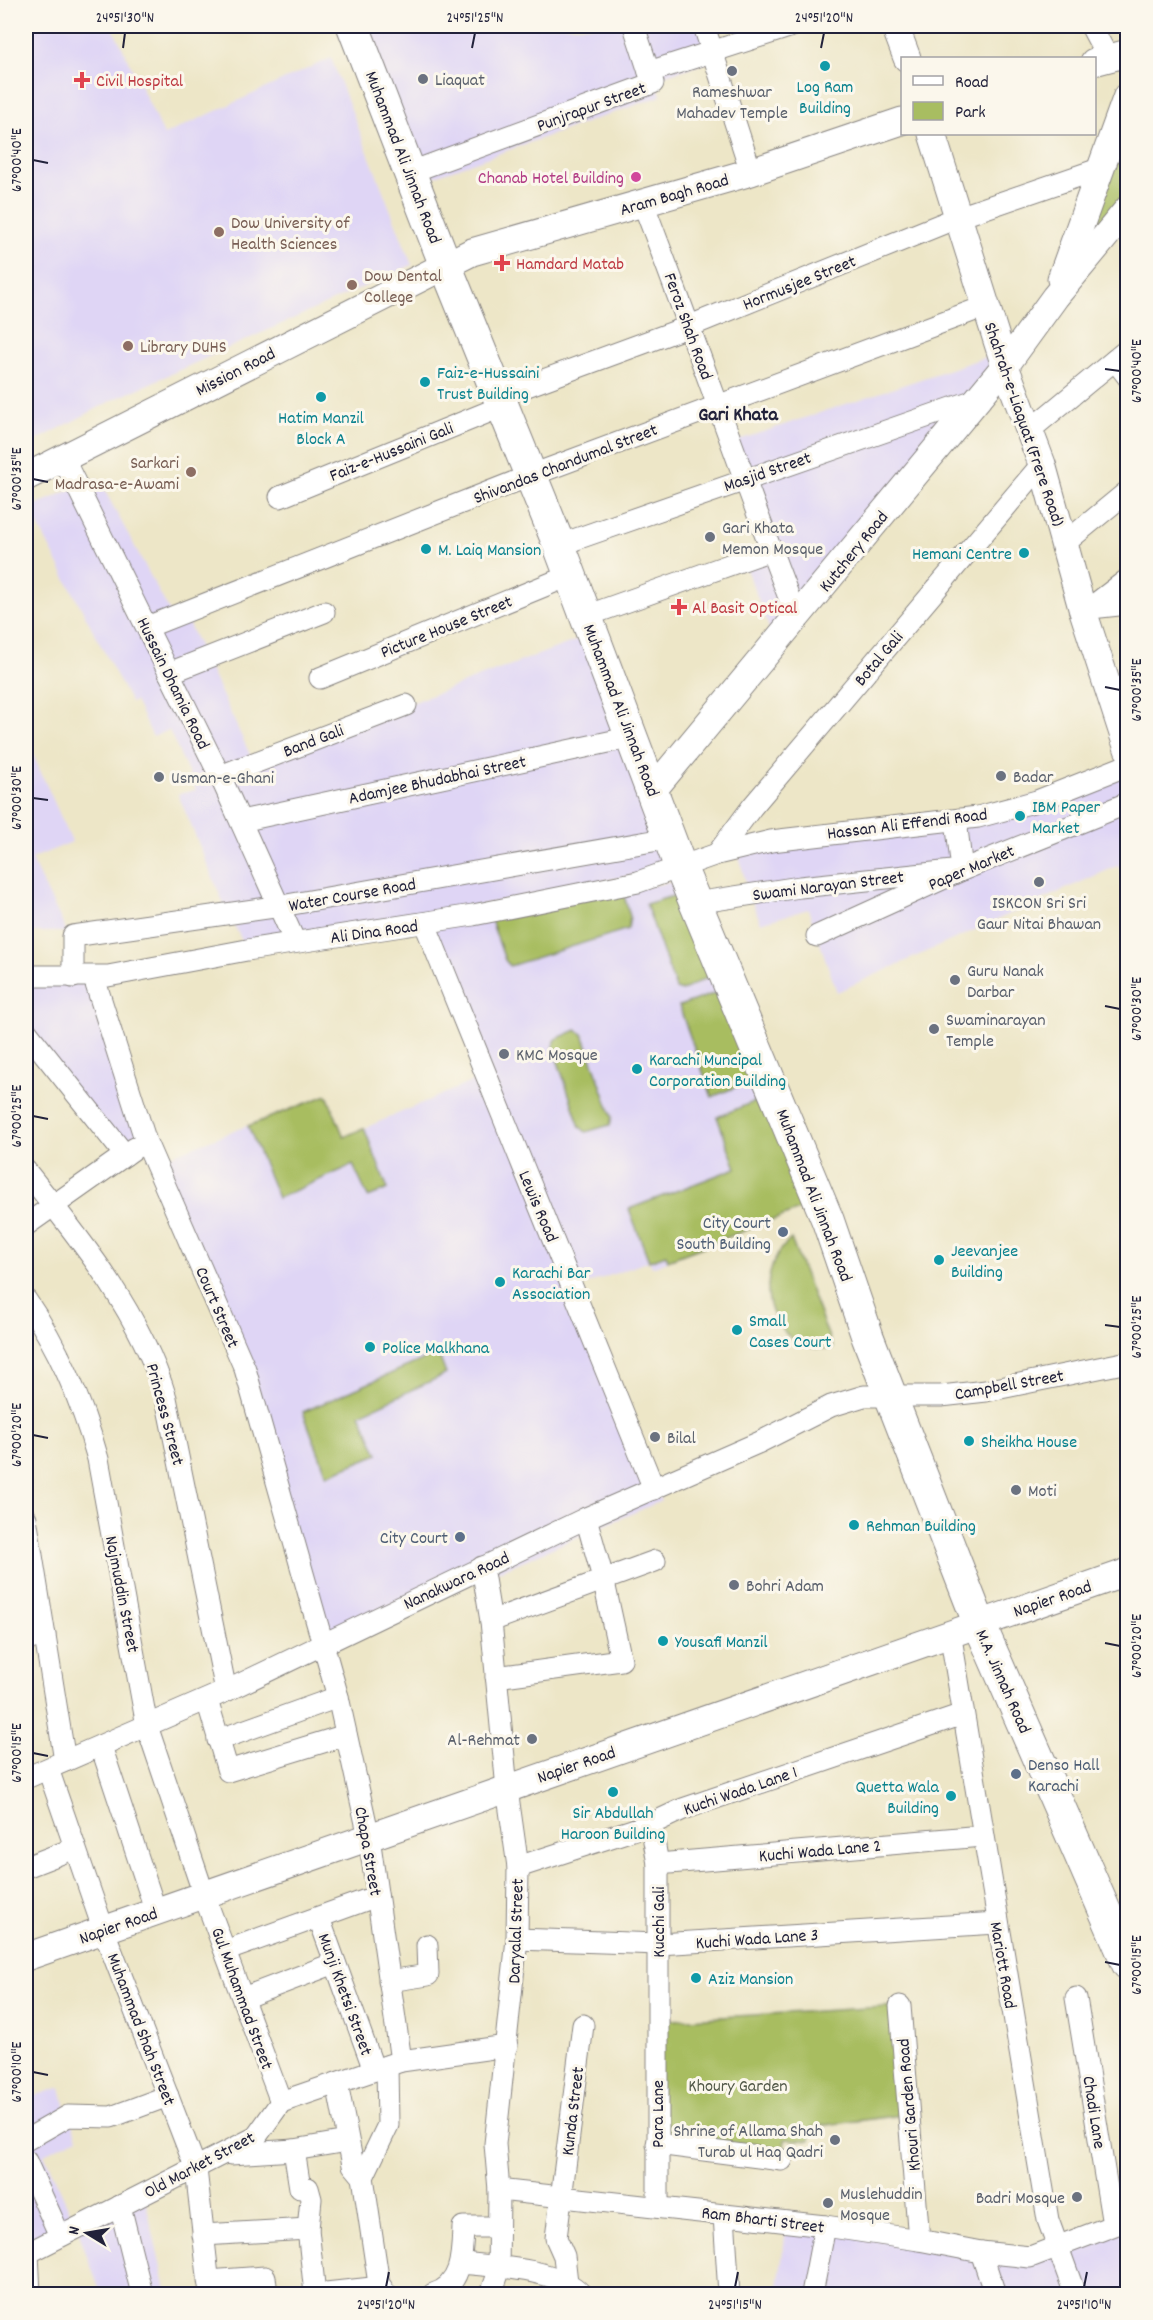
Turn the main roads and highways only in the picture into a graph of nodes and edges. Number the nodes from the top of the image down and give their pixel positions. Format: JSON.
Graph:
{"nodes":[{"id":1,"x":353,"y":26,"type":"edge"},
{"id":2,"x":895,"y":26,"type":"edge"},
{"id":3,"x":907,"y":57,"type":"edge"},
{"id":4,"x":1127,"y":95,"type":"edge"},
{"id":5,"x":901,"y":122,"type":"edge"},
{"id":6,"x":933,"y":135,"type":"edge"},
{"id":7,"x":1128,"y":209,"type":"edge"},
{"id":8,"x":445,"y":264,"type":"junction"},
{"id":9,"x":1055,"y":297,"type":"junction"},
{"id":10,"x":1005,"y":366,"type":"junction"},
{"id":11,"x":26,"y":477,"type":"edge"},
{"id":12,"x":1128,"y":749,"type":"edge"},
{"id":13,"x":653,"y":790,"type":"junction"},
{"id":14,"x":890,"y":1395,"type":"joint"},
{"id":15,"x":1128,"y":1572,"type":"edge"},
{"id":16,"x":979,"y":1623,"type":"junction"},
{"id":17,"x":26,"y":1957,"type":"edge"},
{"id":18,"x":1128,"y":1964,"type":"edge"}],
"edges":[{"from":1,"to":8,"type":"highway","name":"Muhammad Ali Jinnah Road"},
{"from":2,"to":3,"type":"main road"},
{"from":4,"to":9,"type":"main road"},
{"from":5,"to":8,"type":"main road","name":"Aram Bagh Road"},
{"from":6,"to":10,"type":"main road","name":"Shahrah-e-Liaquat (Frere Road)"},
{"from":7,"to":9,"type":"main road"},
{"from":8,"to":11,"type":"main road","name":"Mission Road"},
{"from":8,"to":13,"type":"highway","name":"Muhammad Ali Jinnah Road"},
{"from":9,"to":10,"type":"main road","name":"Kutchery Road"},
{"from":10,"to":12,"type":"main road","name":"Shahrah-e-Liaquat (Frere Road)"},
{"from":10,"to":13,"type":"main road","name":"Kutchery Road"},
{"from":13,"to":14,"type":"highway","name":"Muhammad Ali Jinnah Road"},
{"from":14,"to":16,"type":"highway","name":"M.A. Jinnah Road"},
{"from":15,"to":16,"type":"main road","name":"Napier Road"},
{"from":16,"to":17,"type":"main road","name":"Napier Road"},
{"from":16,"to":18,"type":"highway","name":"M.A. Jinnah Road"}]}
